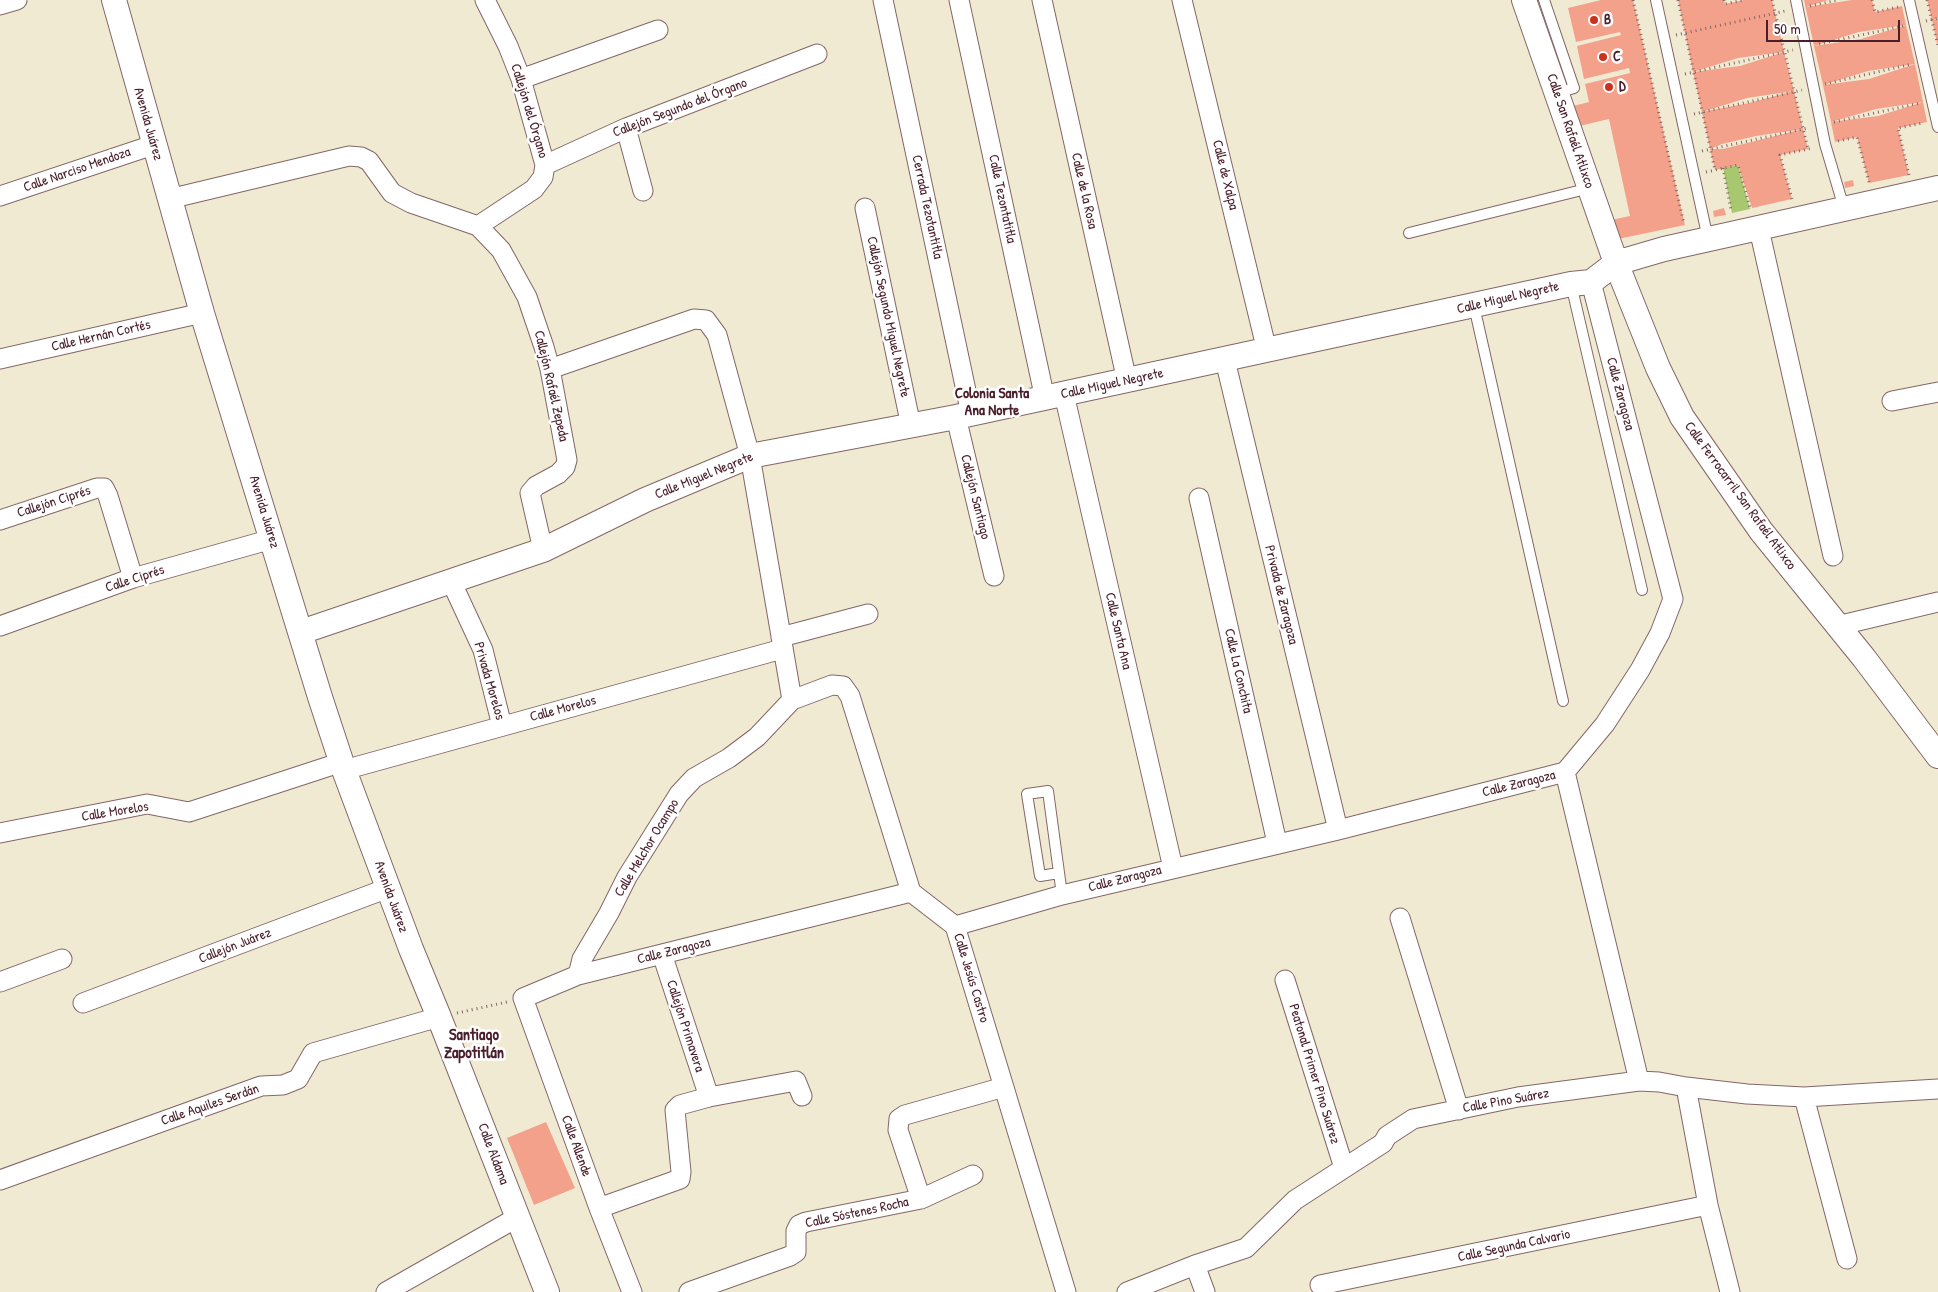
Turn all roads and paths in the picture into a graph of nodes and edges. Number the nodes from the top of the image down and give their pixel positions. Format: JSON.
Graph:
{"nodes":[{"id":1,"x":18,"y":0,"type":"edge"},
{"id":2,"x":114,"y":0,"type":"edge"},
{"id":3,"x":484,"y":0,"type":"edge"},
{"id":4,"x":883,"y":0,"type":"edge"},
{"id":5,"x":959,"y":0,"type":"edge"},
{"id":6,"x":1042,"y":0,"type":"edge"},
{"id":7,"x":1182,"y":0,"type":"edge"},
{"id":8,"x":1524,"y":0,"type":"edge"},
{"id":9,"x":1544,"y":0,"type":"edge"},
{"id":10,"x":1633,"y":0,"type":"edge"},
{"id":11,"x":1656,"y":0,"type":"edge"},
{"id":12,"x":1678,"y":0,"type":"edge"},
{"id":13,"x":1724,"y":0,"type":"edge"},
{"id":14,"x":1744,"y":0,"type":"edge"},
{"id":15,"x":1772,"y":0,"type":"edge"},
{"id":16,"x":1838,"y":0,"type":"edge"},
{"id":17,"x":1872,"y":0,"type":"edge"},
{"id":18,"x":1928,"y":0,"type":"edge"},
{"id":19,"x":1906,"y":3,"type":"edge"},
{"id":20,"x":1797,"y":4,"type":"edge"},
{"id":21,"x":0,"y":5,"type":"edge"},
{"id":22,"x":1775,"y":14,"type":"junction"},
{"id":23,"x":658,"y":30,"type":"dead end"},
{"id":24,"x":1685,"y":33,"type":"junction"},
{"id":25,"x":1663,"y":38,"type":"junction"},
{"id":26,"x":1938,"y":46,"type":"edge"},
{"id":27,"x":817,"y":54,"type":"dead end"},
{"id":28,"x":521,"y":79,"type":"junction"},
{"id":29,"x":1557,"y":93,"type":"junction"},
{"id":30,"x":1928,"y":122,"type":"dead end"},
{"id":31,"x":1938,"y":126,"type":"edge"},
{"id":32,"x":626,"y":128,"type":"junction"},
{"id":33,"x":1835,"y":142,"type":"dead end"},
{"id":34,"x":153,"y":145,"type":"junction"},
{"id":35,"x":1738,"y":164,"type":"dead end"},
{"id":36,"x":545,"y":165,"type":"junction"},
{"id":37,"x":1723,"y":168,"type":"dead end"},
{"id":38,"x":1715,"y":170,"type":"dead end"},
{"id":39,"x":1909,"y":175,"type":"dead end"},
{"id":40,"x":1869,"y":183,"type":"dead end"},
{"id":41,"x":1590,"y":188,"type":"junction"},
{"id":42,"x":1938,"y":188,"type":"edge"},
{"id":43,"x":643,"y":191,"type":"dead end"},
{"id":44,"x":0,"y":196,"type":"edge"},
{"id":45,"x":169,"y":199,"type":"junction"},
{"id":46,"x":1792,"y":200,"type":"dead end"},
{"id":47,"x":865,"y":208,"type":"dead end"},
{"id":48,"x":1844,"y":208,"type":"junction"},
{"id":49,"x":1731,"y":210,"type":"dead end"},
{"id":50,"x":1755,"y":218,"type":"junction"},
{"id":51,"x":1685,"y":224,"type":"dead end"},
{"id":52,"x":478,"y":226,"type":"junction"},
{"id":53,"x":1409,"y":234,"type":"dead end"},
{"id":54,"x":1708,"y":238,"type":"junction"},
{"id":55,"x":1616,"y":262,"type":"junction"},
{"id":56,"x":1581,"y":283,"type":"junction"},
{"id":57,"x":1474,"y":306,"type":"junction"},
{"id":58,"x":202,"y":313,"type":"junction"},
{"id":59,"x":1267,"y":351,"type":"junction"},
{"id":60,"x":0,"y":359,"type":"edge"},
{"id":61,"x":1225,"y":360,"type":"junction"},
{"id":62,"x":550,"y":369,"type":"junction"},
{"id":63,"x":1127,"y":381,"type":"junction"},
{"id":64,"x":1938,"y":392,"type":"edge"},
{"id":65,"x":1054,"y":397,"type":"junction"},
{"id":66,"x":1892,"y":401,"type":"dead end"},
{"id":67,"x":963,"y":416,"type":"junction"},
{"id":68,"x":911,"y":426,"type":"junction"},
{"id":69,"x":750,"y":456,"type":"junction"},
{"id":70,"x":1199,"y":498,"type":"dead end"},
{"id":71,"x":0,"y":520,"type":"edge"},
{"id":72,"x":272,"y":539,"type":"junction"},
{"id":73,"x":543,"y":550,"type":"junction"},
{"id":74,"x":1833,"y":556,"type":"dead end"},
{"id":75,"x":994,"y":576,"type":"dead end"},
{"id":76,"x":133,"y":578,"type":"junction"},
{"id":77,"x":451,"y":581,"type":"junction"},
{"id":78,"x":1642,"y":590,"type":"dead end"},
{"id":79,"x":1938,"y":602,"type":"edge"},
{"id":80,"x":868,"y":614,"type":"dead end"},
{"id":81,"x":0,"y":626,"type":"edge"},
{"id":82,"x":1838,"y":626,"type":"junction"},
{"id":83,"x":301,"y":632,"type":"junction"},
{"id":84,"x":782,"y":643,"type":"junction"},
{"id":85,"x":792,"y":700,"type":"junction"},
{"id":86,"x":1563,"y":702,"type":"dead end"},
{"id":87,"x":502,"y":726,"type":"junction"},
{"id":88,"x":1934,"y":744,"type":"edge"},
{"id":89,"x":343,"y":766,"type":"junction"},
{"id":90,"x":1565,"y":772,"type":"junction"},
{"id":91,"x":1338,"y":830,"type":"junction"},
{"id":92,"x":0,"y":832,"type":"edge"},
{"id":93,"x":1277,"y":843,"type":"junction"},
{"id":94,"x":1173,"y":868,"type":"junction"},
{"id":95,"x":1059,"y":873,"type":"junction"},
{"id":96,"x":388,"y":888,"type":"junction"},
{"id":97,"x":911,"y":892,"type":"junction"},
{"id":98,"x":1062,"y":895,"type":"junction"},
{"id":99,"x":1400,"y":918,"type":"dead end"},
{"id":100,"x":955,"y":926,"type":"junction"},
{"id":101,"x":662,"y":954,"type":"junction"},
{"id":102,"x":62,"y":959,"type":"dead end"},
{"id":103,"x":578,"y":974,"type":"junction"},
{"id":104,"x":1285,"y":980,"type":"dead end"},
{"id":105,"x":0,"y":982,"type":"edge"},
{"id":106,"x":523,"y":998,"type":"junction"},
{"id":107,"x":82,"y":1003,"type":"dead end"},
{"id":108,"x":439,"y":1017,"type":"junction"},
{"id":109,"x":1639,"y":1081,"type":"junction"},
{"id":110,"x":1004,"y":1087,"type":"junction"},
{"id":111,"x":1686,"y":1087,"type":"junction"},
{"id":112,"x":1938,"y":1089,"type":"edge"},
{"id":113,"x":802,"y":1096,"type":"dead end"},
{"id":114,"x":709,"y":1097,"type":"junction"},
{"id":115,"x":1804,"y":1097,"type":"junction"},
{"id":116,"x":1458,"y":1110,"type":"junction"},
{"id":117,"x":1344,"y":1168,"type":"junction"},
{"id":118,"x":973,"y":1175,"type":"dead end"},
{"id":119,"x":0,"y":1180,"type":"edge"},
{"id":120,"x":921,"y":1199,"type":"junction"},
{"id":121,"x":1708,"y":1205,"type":"junction"},
{"id":122,"x":598,"y":1208,"type":"junction"},
{"id":123,"x":518,"y":1217,"type":"junction"},
{"id":124,"x":1847,"y":1259,"type":"dead end"},
{"id":125,"x":1195,"y":1265,"type":"junction"},
{"id":126,"x":1320,"y":1285,"type":"dead end"},
{"id":127,"x":386,"y":1292,"type":"edge"},
{"id":128,"x":547,"y":1292,"type":"edge"},
{"id":129,"x":632,"y":1292,"type":"edge"},
{"id":130,"x":689,"y":1292,"type":"edge"},
{"id":131,"x":1066,"y":1292,"type":"edge"},
{"id":132,"x":1127,"y":1292,"type":"edge"},
{"id":133,"x":1205,"y":1292,"type":"edge"},
{"id":134,"x":1730,"y":1292,"type":"edge"}],
"edges":[{"from":1,"to":21,"type":"street"},
{"from":2,"to":34,"type":"street","name":"Avenida Juárez"},
{"from":3,"to":28,"type":"street","name":"Callejón del Órgano"},
{"from":4,"to":67,"type":"street","name":"Cerrada Tezotantitla"},
{"from":5,"to":65,"type":"street","name":"Calle Tezontatitla"},
{"from":6,"to":63,"type":"street","name":"Calle de la Rosa"},
{"from":7,"to":59,"type":"street","name":"Calle de Xalpa"},
{"from":8,"to":29,"type":"street","name":"Calle San Rafaél Atlixco"},
{"from":9,"to":29,"type":"lane"},
{"from":10,"to":51,"type":"path"},
{"from":11,"to":25,"type":"lane"},
{"from":12,"to":24,"type":"path"},
{"from":13,"to":14,"type":"path"},
{"from":15,"to":22,"type":"path"},
{"from":16,"to":20,"type":"path"},
{"from":17,"to":19,"type":"path"},
{"from":18,"to":26,"type":"path"},
{"from":19,"to":31,"type":"lane"},
{"from":20,"to":22,"type":"path"},
{"from":20,"to":48,"type":"lane"},
{"from":22,"to":24,"type":"path"},
{"from":22,"to":46,"type":"path"},
{"from":23,"to":28,"type":"street"},
{"from":24,"to":25,"type":"path"},
{"from":24,"to":38,"type":"path"},
{"from":25,"to":54,"type":"lane"},
{"from":27,"to":32,"type":"street","name":"Callejón Segundo del Órgano"},
{"from":28,"to":36,"type":"street","name":"Callejón del Órgano"},
{"from":29,"to":41,"type":"street","name":"Calle San Rafaél Atlixco"},
{"from":30,"to":39,"type":"path"},
{"from":32,"to":36,"type":"street","name":"Callejón Segundo del Órgano"},
{"from":32,"to":43,"type":"street"},
{"from":33,"to":40,"type":"path"},
{"from":34,"to":44,"type":"street","name":"Calle Narciso Mendoza"},
{"from":34,"to":45,"type":"street","name":"Avenida Juárez"},
{"from":35,"to":50,"type":"path"},
{"from":36,"to":52,"type":"street","name":"Callejón del Órgano"},
{"from":37,"to":49,"type":"path"},
{"from":41,"to":53,"type":"lane"},
{"from":41,"to":55,"type":"street","name":"Calle San Rafaél Atlixco"},
{"from":42,"to":48,"type":"street","name":"Calle Miguel Negrete"},
{"from":45,"to":52,"type":"street","name":"Callejón Rafaél Zepeda"},
{"from":45,"to":58,"type":"street","name":"Avenida Juárez"},
{"from":47,"to":68,"type":"street","name":"Callejón Segundo Miguel Negrete"},
{"from":48,"to":50,"type":"street","name":"Calle Miguel Negrete"},
{"from":50,"to":54,"type":"street","name":"Calle Miguel Negrete"},
{"from":50,"to":74,"type":"street"},
{"from":52,"to":62,"type":"street","name":"Callejón Rafaél Zepeda"},
{"from":54,"to":55,"type":"street","name":"Calle Miguel Negrete"},
{"from":55,"to":56,"type":"street","name":"Calle Miguel Negrete"},
{"from":55,"to":82,"type":"street","name":"Calle Ferrocarril San Rafaél Atlixco"},
{"from":56,"to":57,"type":"street","name":"Calle Miguel Negrete"},
{"from":56,"to":78,"type":"lane"},
{"from":56,"to":90,"type":"street","name":"Calle Zaragoza"},
{"from":57,"to":59,"type":"street","name":"Calle Miguel Negrete"},
{"from":57,"to":86,"type":"lane"},
{"from":58,"to":60,"type":"street","name":"Calle Hernán Cortés"},
{"from":58,"to":72,"type":"street","name":"Avenida Juárez"},
{"from":59,"to":61,"type":"street","name":"Calle Miguel Negrete"},
{"from":61,"to":63,"type":"street","name":"Calle Miguel Negrete"},
{"from":61,"to":91,"type":"street","name":"Privada de Zaragoza"},
{"from":62,"to":69,"type":"street"},
{"from":62,"to":73,"type":"street","name":"Callejón Rafaél Zepeda"},
{"from":63,"to":65,"type":"street","name":"Calle Miguel Negrete"},
{"from":64,"to":66,"type":"street"},
{"from":65,"to":67,"type":"street","name":"Calle Miguel Negrete"},
{"from":65,"to":94,"type":"street","name":"Calle Santa Ana"},
{"from":67,"to":68,"type":"street","name":"Calle Miguel Negrete"},
{"from":67,"to":75,"type":"street","name":"Callejón Santiago"},
{"from":68,"to":69,"type":"street","name":"Calle Miguel Negrete"},
{"from":69,"to":73,"type":"street","name":"Calle Miguel Negrete"},
{"from":69,"to":84,"type":"street"},
{"from":70,"to":93,"type":"street","name":"Calle La Conchita"},
{"from":71,"to":76,"type":"street","name":"Callejón Ciprés"},
{"from":72,"to":76,"type":"street","name":"Calle Ciprés"},
{"from":72,"to":83,"type":"street","name":"Avenida Juárez"},
{"from":73,"to":77,"type":"street","name":"Calle Miguel Negrete"},
{"from":76,"to":81,"type":"street","name":"Calle Ciprés"},
{"from":77,"to":83,"type":"street","name":"Calle Miguel Negrete"},
{"from":77,"to":87,"type":"street","name":"Privada Morelos"},
{"from":79,"to":82,"type":"street"},
{"from":80,"to":84,"type":"street","name":"Calle Morelos"},
{"from":82,"to":88,"type":"street","name":"Calle Ferrocarril San Rafaél Atlixco"},
{"from":83,"to":89,"type":"street","name":"Avenida Juárez"},
{"from":84,"to":85,"type":"street"},
{"from":84,"to":87,"type":"street","name":"Calle Morelos"},
{"from":85,"to":97,"type":"street","name":"Calle Melchor Ocampo"},
{"from":85,"to":103,"type":"street","name":"Calle Melchor Ocampo"},
{"from":87,"to":89,"type":"street","name":"Calle Morelos"},
{"from":89,"to":92,"type":"street","name":"Calle Morelos"},
{"from":89,"to":96,"type":"street","name":"Avenida Juárez"},
{"from":90,"to":91,"type":"street","name":"Calle Zaragoza"},
{"from":90,"to":109,"type":"street"},
{"from":91,"to":93,"type":"street","name":"Calle Zaragoza"},
{"from":93,"to":94,"type":"street","name":"Calle Zaragoza"},
{"from":94,"to":98,"type":"street","name":"Calle Zaragoza"},
{"from":95,"to":95,"type":"lane"},
{"from":95,"to":98,"type":"lane"},
{"from":96,"to":107,"type":"street","name":"Callejón Juárez"},
{"from":96,"to":108,"type":"street","name":"Avenida Juárez"},
{"from":97,"to":100,"type":"street","name":"Calle Jesús Castro"},
{"from":97,"to":101,"type":"street","name":"Calle Zaragoza"},
{"from":98,"to":100,"type":"street","name":"Calle Zaragoza"},
{"from":99,"to":116,"type":"street"},
{"from":100,"to":110,"type":"street","name":"Calle Jesús Castro"},
{"from":101,"to":103,"type":"street","name":"Calle Zaragoza"},
{"from":101,"to":114,"type":"street","name":"Callejón Primavera"},
{"from":102,"to":105,"type":"street"},
{"from":103,"to":106,"type":"street","name":"Calle Zaragoza"},
{"from":104,"to":117,"type":"street","name":"Peatonal Primer Pino Suárez"},
{"from":106,"to":108,"type":"path"},
{"from":106,"to":122,"type":"street","name":"Calle Allende"},
{"from":108,"to":119,"type":"street","name":"Calle Aquiles Serdán"},
{"from":108,"to":123,"type":"street","name":"Calle Aldama"},
{"from":109,"to":111,"type":"street","name":"Calle Pino Suárez"},
{"from":109,"to":116,"type":"street","name":"Calle Pino Suárez"},
{"from":110,"to":120,"type":"street","name":"Calle Sóstenes Rocha"},
{"from":110,"to":131,"type":"street","name":"Calle Jesús Castro"},
{"from":111,"to":115,"type":"street","name":"Calle Pino Suárez"},
{"from":111,"to":121,"type":"street"},
{"from":112,"to":115,"type":"street","name":"Calle Pino Suárez"},
{"from":113,"to":114,"type":"street"},
{"from":114,"to":122,"type":"street"},
{"from":115,"to":124,"type":"street"},
{"from":116,"to":117,"type":"street","name":"Calle Pino Suárez"},
{"from":117,"to":125,"type":"street","name":"Calle Pino Suárez"},
{"from":118,"to":120,"type":"street"},
{"from":120,"to":130,"type":"street","name":"Calle Sóstenes Rocha"},
{"from":121,"to":126,"type":"street","name":"Calle Segunda Calvario"},
{"from":121,"to":134,"type":"street"},
{"from":122,"to":129,"type":"street","name":"Calle Allende"},
{"from":123,"to":127,"type":"street"},
{"from":123,"to":128,"type":"street","name":"Calle Aldama"},
{"from":125,"to":132,"type":"street","name":"Calle Pino Suárez"},
{"from":125,"to":133,"type":"street"}]}
